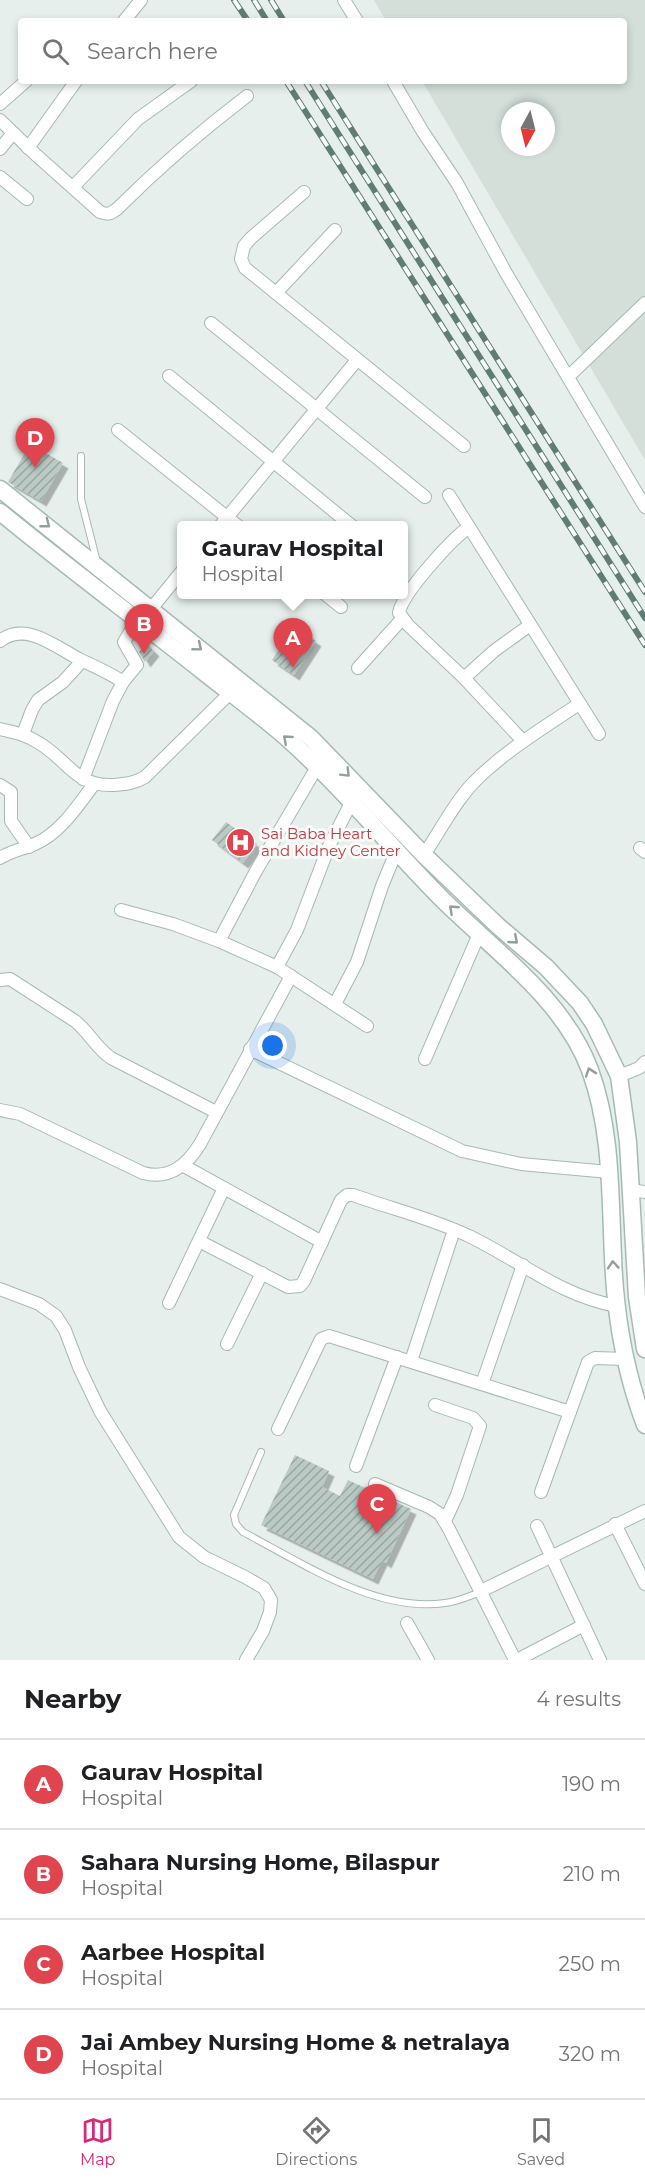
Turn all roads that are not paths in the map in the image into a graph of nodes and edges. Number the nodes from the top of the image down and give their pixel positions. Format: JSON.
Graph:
{"nodes":[{"id":1,"x":141,"y":0,"type":"edge"},
{"id":2,"x":344,"y":0,"type":"edge"},
{"id":3,"x":126,"y":18,"type":"edge"},
{"id":4,"x":355,"y":18,"type":"edge"},
{"id":5,"x":23,"y":84,"type":"edge"},
{"id":6,"x":74,"y":84,"type":"edge"},
{"id":7,"x":187,"y":84,"type":"edge"},
{"id":8,"x":395,"y":84,"type":"edge"},
{"id":9,"x":247,"y":96,"type":"dead end"},
{"id":10,"x":0,"y":104,"type":"edge"},
{"id":11,"x":0,"y":120,"type":"edge"},
{"id":12,"x":13,"y":133,"type":"junction"},
{"id":13,"x":28,"y":147,"type":"junction"},
{"id":14,"x":0,"y":149,"type":"edge"},
{"id":15,"x":0,"y":177,"type":"edge"},
{"id":16,"x":72,"y":188,"type":"junction"},
{"id":17,"x":304,"y":192,"type":"dead end"},
{"id":18,"x":27,"y":199,"type":"dead end"},
{"id":19,"x":335,"y":230,"type":"dead end"},
{"id":20,"x":276,"y":293,"type":"junction"},
{"id":21,"x":645,"y":303,"type":"edge"},
{"id":22,"x":211,"y":324,"type":"dead end"},
{"id":23,"x":357,"y":360,"type":"junction"},
{"id":24,"x":169,"y":376,"type":"dead end"},
{"id":25,"x":569,"y":376,"type":"junction"},
{"id":26,"x":316,"y":408,"type":"junction"},
{"id":27,"x":118,"y":430,"type":"dead end"},
{"id":28,"x":464,"y":446,"type":"dead end"},
{"id":29,"x":81,"y":456,"type":"dead end"},
{"id":30,"x":272,"y":462,"type":"junction"},
{"id":31,"x":0,"y":489,"type":"edge"},
{"id":32,"x":449,"y":495,"type":"dead end"},
{"id":33,"x":425,"y":497,"type":"dead end"},
{"id":34,"x":645,"y":507,"type":"edge"},
{"id":35,"x":0,"y":512,"type":"edge"},
{"id":36,"x":223,"y":521,"type":"edge"},
{"id":37,"x":347,"y":521,"type":"edge"},
{"id":38,"x":469,"y":526,"type":"junction"},
{"id":39,"x":98,"y":566,"type":"junction"},
{"id":40,"x":177,"y":577,"type":"edge"},
{"id":41,"x":408,"y":595,"type":"edge"},
{"id":42,"x":331,"y":599,"type":"edge"},
{"id":43,"x":405,"y":599,"type":"edge"},
{"id":44,"x":341,"y":607,"type":"dead end"},
{"id":45,"x":151,"y":609,"type":"junction"},
{"id":46,"x":402,"y":619,"type":"junction"},
{"id":47,"x":137,"y":620,"type":"junction"},
{"id":48,"x":530,"y":625,"type":"junction"},
{"id":49,"x":162,"y":628,"type":"junction"},
{"id":50,"x":0,"y":641,"type":"edge"},
{"id":51,"x":82,"y":661,"type":"junction"},
{"id":52,"x":358,"y":668,"type":"dead end"},
{"id":53,"x":464,"y":678,"type":"junction"},
{"id":54,"x":123,"y":681,"type":"junction"},
{"id":55,"x":230,"y":693,"type":"junction"},
{"id":56,"x":579,"y":704,"type":"junction"},
{"id":57,"x":0,"y":729,"type":"edge"},
{"id":58,"x":23,"y":734,"type":"junction"},
{"id":59,"x":599,"y":734,"type":"dead end"},
{"id":60,"x":524,"y":741,"type":"junction"},
{"id":61,"x":317,"y":767,"type":"junction"},
{"id":62,"x":88,"y":782,"type":"junction"},
{"id":63,"x":0,"y":785,"type":"edge"},
{"id":64,"x":351,"y":803,"type":"junction"},
{"id":65,"x":29,"y":847,"type":"junction"},
{"id":66,"x":396,"y":852,"type":"junction"},
{"id":67,"x":424,"y":855,"type":"junction"},
{"id":68,"x":0,"y":858,"type":"edge"},
{"id":69,"x":121,"y":910,"type":"dead end"},
{"id":70,"x":479,"y":934,"type":"junction"},
{"id":71,"x":219,"y":941,"type":"junction"},
{"id":72,"x":277,"y":968,"type":"junction"},
{"id":73,"x":291,"y":976,"type":"junction"},
{"id":74,"x":0,"y":980,"type":"edge"},
{"id":75,"x":335,"y":1004,"type":"junction"},
{"id":76,"x":367,"y":1026,"type":"dead end"},
{"id":77,"x":250,"y":1049,"type":"junction"},
{"id":78,"x":425,"y":1059,"type":"dead end"},
{"id":79,"x":643,"y":1068,"type":"edge"},
{"id":80,"x":619,"y":1076,"type":"junction"},
{"id":81,"x":0,"y":1110,"type":"edge"},
{"id":82,"x":216,"y":1112,"type":"junction"},
{"id":83,"x":184,"y":1166,"type":"junction"},
{"id":84,"x":609,"y":1172,"type":"junction"},
{"id":85,"x":224,"y":1188,"type":"junction"},
{"id":86,"x":637,"y":1191,"type":"edge"},
{"id":87,"x":454,"y":1230,"type":"junction"},
{"id":88,"x":199,"y":1241,"type":"junction"},
{"id":89,"x":322,"y":1242,"type":"junction"},
{"id":90,"x":523,"y":1265,"type":"junction"},
{"id":91,"x":262,"y":1273,"type":"junction"},
{"id":92,"x":0,"y":1289,"type":"edge"},
{"id":93,"x":169,"y":1304,"type":"dead end"},
{"id":94,"x":617,"y":1306,"type":"junction"},
{"id":95,"x":644,"y":1343,"type":"edge"},
{"id":96,"x":227,"y":1344,"type":"dead end"},
{"id":97,"x":397,"y":1357,"type":"junction"},
{"id":98,"x":626,"y":1359,"type":"junction"},
{"id":99,"x":411,"y":1361,"type":"junction"},
{"id":100,"x":482,"y":1384,"type":"junction"},
{"id":101,"x":435,"y":1405,"type":"dead end"},
{"id":102,"x":570,"y":1412,"type":"junction"},
{"id":103,"x":645,"y":1425,"type":"edge"},
{"id":104,"x":278,"y":1429,"type":"dead end"},
{"id":105,"x":261,"y":1452,"type":"dead end"},
{"id":106,"x":356,"y":1466,"type":"dead end"},
{"id":107,"x":375,"y":1484,"type":"dead end"},
{"id":108,"x":541,"y":1492,"type":"dead end"},
{"id":109,"x":645,"y":1511,"type":"edge"},
{"id":110,"x":445,"y":1521,"type":"junction"},
{"id":111,"x":615,"y":1524,"type":"junction"},
{"id":112,"x":537,"y":1526,"type":"dead end"},
{"id":113,"x":551,"y":1557,"type":"junction"},
{"id":114,"x":645,"y":1584,"type":"edge"},
{"id":115,"x":481,"y":1592,"type":"junction"},
{"id":116,"x":407,"y":1623,"type":"dead end"},
{"id":117,"x":584,"y":1625,"type":"junction"},
{"id":118,"x":246,"y":1660,"type":"edge"},
{"id":119,"x":428,"y":1660,"type":"edge"},
{"id":120,"x":516,"y":1660,"type":"edge"},
{"id":121,"x":600,"y":1660,"type":"edge"}],
"edges":[{"from":1,"to":3,"type":"street"},
{"from":2,"to":4,"type":"street"},
{"from":5,"to":10,"type":"street"},
{"from":6,"to":13,"type":"street"},
{"from":7,"to":16,"type":"street"},
{"from":8,"to":25,"type":"street"},
{"from":9,"to":16,"type":"street"},
{"from":11,"to":12,"type":"street"},
{"from":12,"to":13,"type":"street"},
{"from":12,"to":14,"type":"street"},
{"from":13,"to":16,"type":"street"},
{"from":15,"to":18,"type":"street"},
{"from":17,"to":20,"type":"street"},
{"from":19,"to":20,"type":"street"},
{"from":20,"to":23,"type":"street"},
{"from":21,"to":25,"type":"street"},
{"from":22,"to":26,"type":"street"},
{"from":23,"to":26,"type":"street"},
{"from":23,"to":28,"type":"street"},
{"from":24,"to":30,"type":"street"},
{"from":25,"to":34,"type":"street"},
{"from":26,"to":30,"type":"street"},
{"from":26,"to":33,"type":"street"},
{"from":27,"to":36,"type":"street"},
{"from":29,"to":39,"type":"lane"},
{"from":30,"to":36,"type":"street"},
{"from":30,"to":37,"type":"street"},
{"from":31,"to":39,"type":"main road","one_way":true},
{"from":32,"to":38,"type":"street"},
{"from":35,"to":47,"type":"main road"},
{"from":38,"to":41,"type":"street"},
{"from":38,"to":48,"type":"street"},
{"from":39,"to":45,"type":"main road"},
{"from":40,"to":45,"type":"street"},
{"from":42,"to":44,"type":"street"},
{"from":43,"to":46,"type":"street"},
{"from":45,"to":49,"type":"main road"},
{"from":46,"to":52,"type":"street"},
{"from":46,"to":53,"type":"street"},
{"from":47,"to":49,"type":"main road"},
{"from":47,"to":54,"type":"street"},
{"from":48,"to":53,"type":"street"},
{"from":48,"to":56,"type":"street"},
{"from":49,"to":55,"type":"main road"},
{"from":49,"to":67,"type":"main road","one_way":true},
{"from":50,"to":51,"type":"street"},
{"from":51,"to":54,"type":"street"},
{"from":51,"to":58,"type":"street"},
{"from":53,"to":60,"type":"street"},
{"from":54,"to":62,"type":"street"},
{"from":61,"to":55,"type":"main road","one_way":true},
{"from":55,"to":62,"type":"street"},
{"from":56,"to":59,"type":"street"},
{"from":56,"to":60,"type":"street"},
{"from":57,"to":58,"type":"street"},
{"from":58,"to":62,"type":"street"},
{"from":60,"to":67,"type":"street"},
{"from":61,"to":64,"type":"main road"},
{"from":61,"to":71,"type":"street"},
{"from":62,"to":65,"type":"street"},
{"from":63,"to":65,"type":"street"},
{"from":64,"to":66,"type":"main road"},
{"from":64,"to":72,"type":"street"},
{"from":65,"to":68,"type":"street"},
{"from":70,"to":66,"type":"main road","one_way":true},
{"from":66,"to":75,"type":"street"},
{"from":67,"to":80,"type":"main road","one_way":true},
{"from":69,"to":71,"type":"street"},
{"from":70,"to":78,"type":"street"},
{"from":84,"to":70,"type":"main road","one_way":true},
{"from":71,"to":72,"type":"street"},
{"from":72,"to":73,"type":"street"},
{"from":73,"to":75,"type":"street"},
{"from":73,"to":77,"type":"street"},
{"from":74,"to":82,"type":"street"},
{"from":75,"to":76,"type":"street"},
{"from":77,"to":82,"type":"street"},
{"from":77,"to":84,"type":"street"},
{"from":79,"to":80,"type":"street"},
{"from":80,"to":86,"type":"main road"},
{"from":81,"to":83,"type":"street"},
{"from":82,"to":83,"type":"street"},
{"from":83,"to":85,"type":"street"},
{"from":94,"to":84,"type":"main road","one_way":true},
{"from":85,"to":88,"type":"street"},
{"from":85,"to":89,"type":"street"},
{"from":86,"to":95,"type":"main road"},
{"from":87,"to":89,"type":"street"},
{"from":87,"to":90,"type":"street"},
{"from":87,"to":99,"type":"street"},
{"from":88,"to":91,"type":"street"},
{"from":88,"to":93,"type":"street"},
{"from":89,"to":91,"type":"street"},
{"from":90,"to":94,"type":"street"},
{"from":90,"to":100,"type":"street"},
{"from":91,"to":96,"type":"street"},
{"from":92,"to":118,"type":"street"},
{"from":94,"to":98,"type":"main road"},
{"from":97,"to":99,"type":"street"},
{"from":97,"to":104,"type":"street"},
{"from":97,"to":106,"type":"street"},
{"from":98,"to":102,"type":"street"},
{"from":98,"to":103,"type":"main road"},
{"from":99,"to":100,"type":"street"},
{"from":100,"to":102,"type":"street"},
{"from":101,"to":110,"type":"street"},
{"from":102,"to":108,"type":"street"},
{"from":105,"to":115,"type":"lane"},
{"from":107,"to":110,"type":"street"},
{"from":109,"to":111,"type":"street"},
{"from":110,"to":115,"type":"street"},
{"from":111,"to":113,"type":"street"},
{"from":111,"to":114,"type":"street"},
{"from":112,"to":113,"type":"street"},
{"from":113,"to":115,"type":"street"},
{"from":113,"to":117,"type":"street"},
{"from":115,"to":120,"type":"street"},
{"from":116,"to":119,"type":"street"},
{"from":117,"to":120,"type":"street"},
{"from":117,"to":121,"type":"street"}]}
